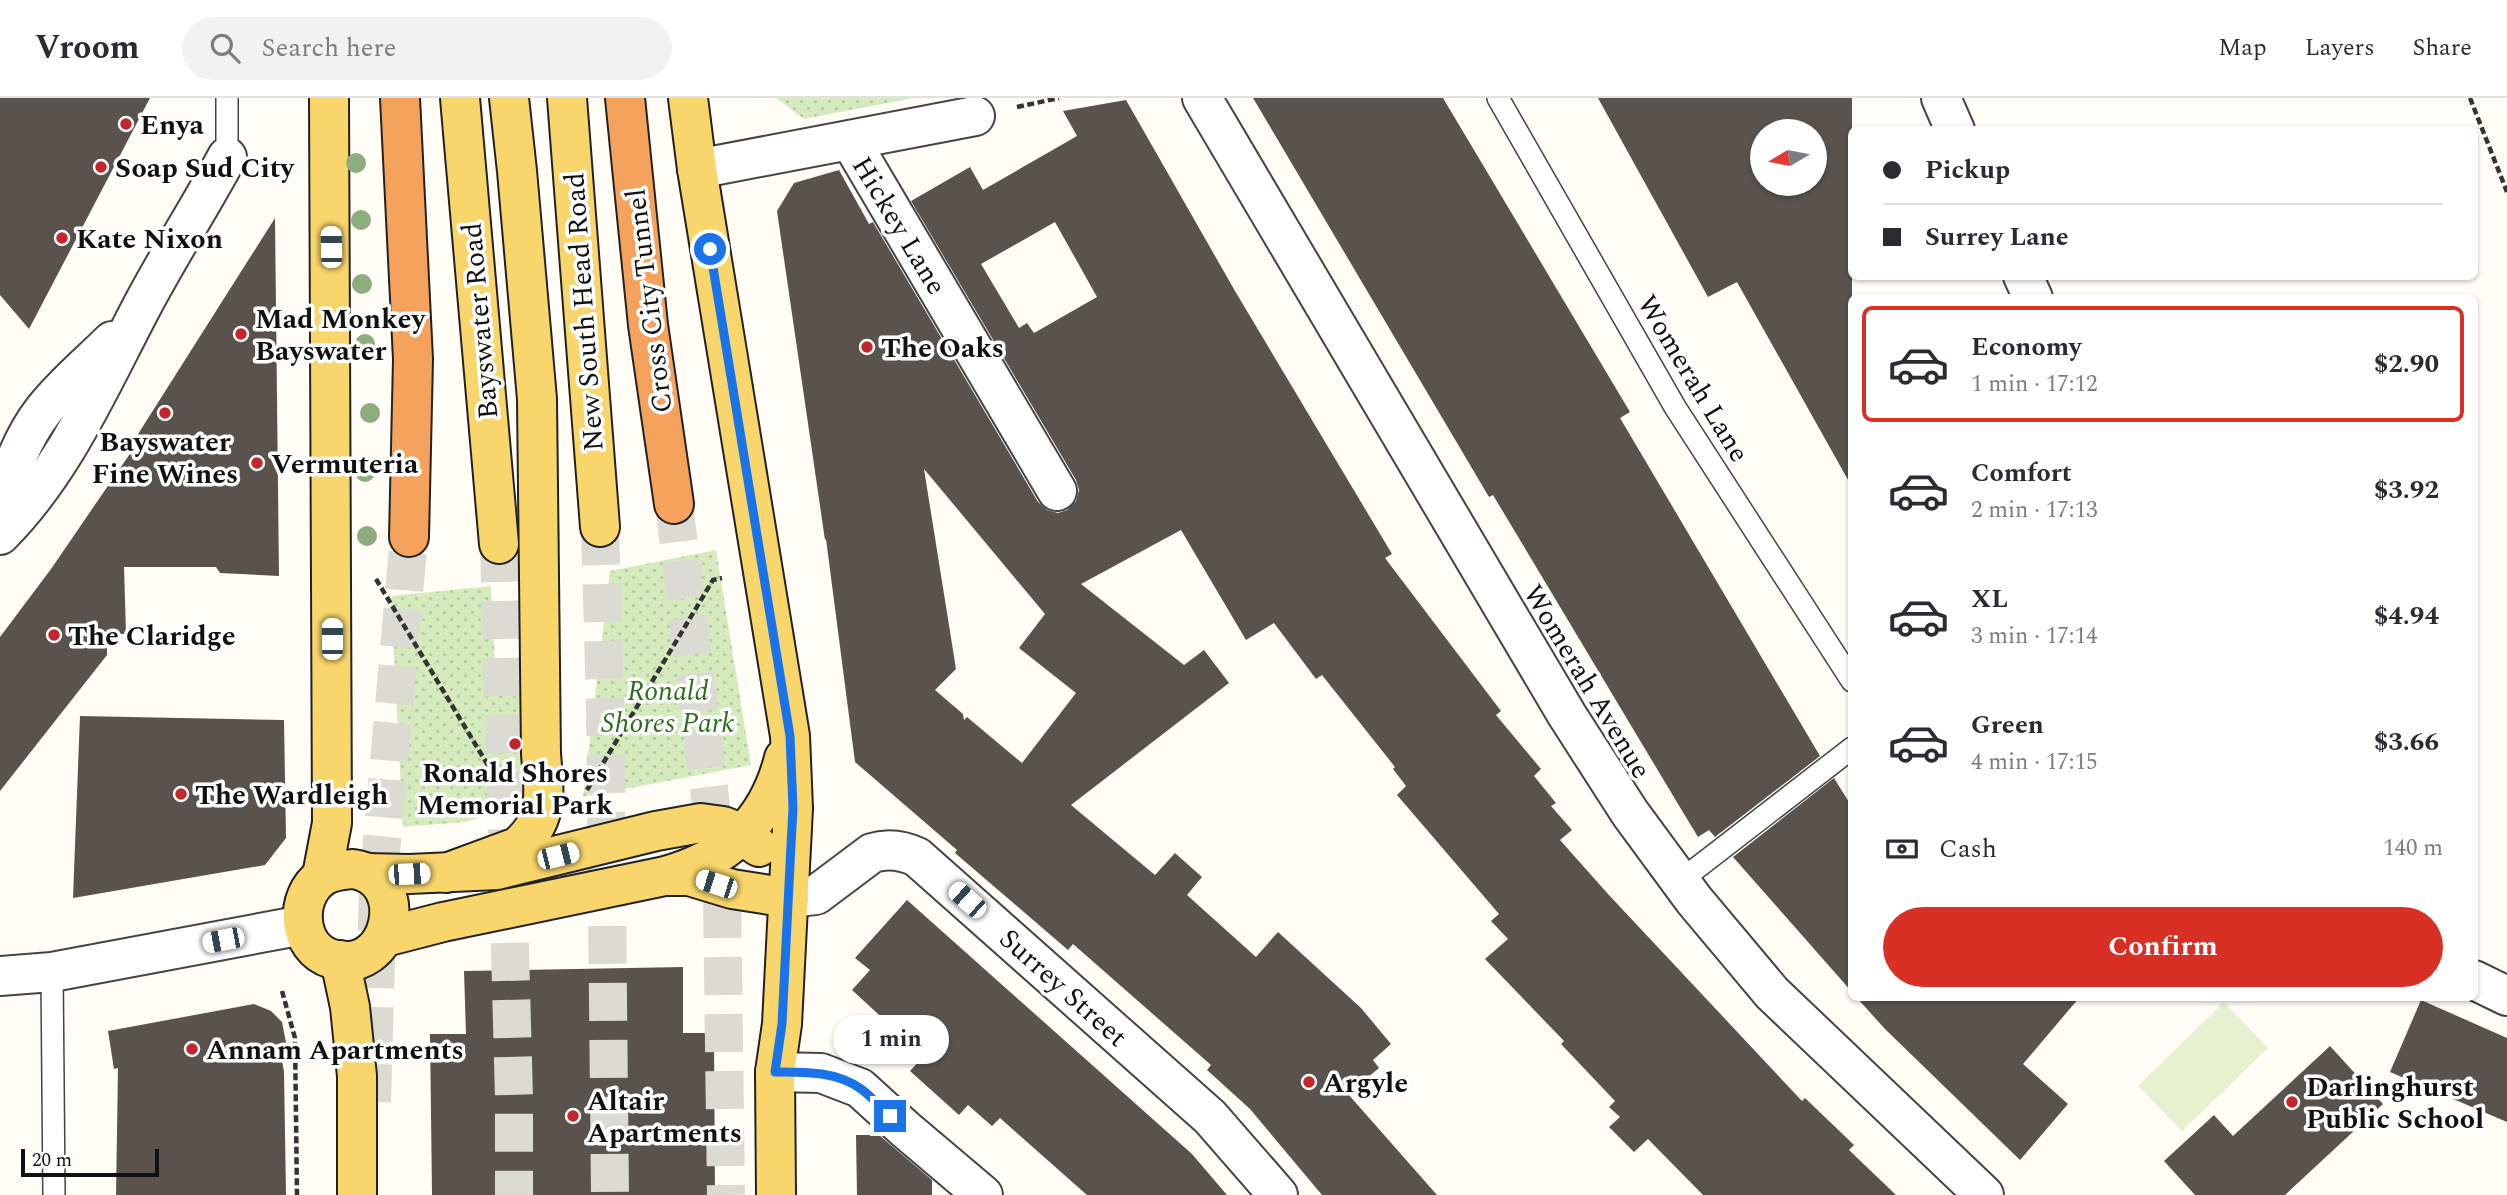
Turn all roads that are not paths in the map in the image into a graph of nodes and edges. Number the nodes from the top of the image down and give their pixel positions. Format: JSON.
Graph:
{"nodes":[{"id":1,"x":228,"y":98,"type":"edge"},
{"id":2,"x":329,"y":98,"type":"edge"},
{"id":3,"x":400,"y":98,"type":"edge"},
{"id":4,"x":460,"y":98,"type":"edge"},
{"id":5,"x":509,"y":98,"type":"edge"},
{"id":6,"x":567,"y":98,"type":"edge"},
{"id":7,"x":625,"y":98,"type":"edge"},
{"id":8,"x":688,"y":98,"type":"edge"},
{"id":9,"x":1202,"y":98,"type":"edge"},
{"id":10,"x":1498,"y":98,"type":"edge"},
{"id":11,"x":1941,"y":98,"type":"edge"},
{"id":12,"x":975,"y":116,"type":"dead end"},
{"id":13,"x":1953,"y":126,"type":"edge"},
{"id":14,"x":850,"y":140,"type":"junction"},
{"id":15,"x":227,"y":158,"type":"joint"},
{"id":16,"x":697,"y":169,"type":"junction"},
{"id":17,"x":140,"y":309,"type":"junction"},
{"id":18,"x":1057,"y":491,"type":"dead end"},
{"id":19,"x":0,"y":504,"type":"edge"},
{"id":20,"x":674,"y":504,"type":"tunnel mouth"},
{"id":21,"x":600,"y":527,"type":"tunnel mouth"},
{"id":22,"x":0,"y":535,"type":"edge"},
{"id":23,"x":409,"y":537,"type":"tunnel mouth"},
{"id":24,"x":499,"y":544,"type":"tunnel mouth"},
{"id":25,"x":1848,"y":675,"type":"edge"},
{"id":26,"x":790,"y":736,"type":"junction"},
{"id":27,"x":1848,"y":751,"type":"edge"},
{"id":28,"x":743,"y":834,"type":"junction"},
{"id":29,"x":367,"y":873,"type":"junction"},
{"id":30,"x":446,"y":873,"type":"junction"},
{"id":31,"x":322,"y":877,"type":"junction"},
{"id":32,"x":665,"y":877,"type":"junction"},
{"id":33,"x":1680,"y":881,"type":"junction"},
{"id":34,"x":789,"y":898,"type":"junction"},
{"id":35,"x":303,"y":925,"type":"junction"},
{"id":36,"x":385,"y":937,"type":"junction"},
{"id":37,"x":340,"y":960,"type":"junction"},
{"id":38,"x":51,"y":972,"type":"junction"},
{"id":39,"x":0,"y":976,"type":"edge"},
{"id":40,"x":2478,"y":981,"type":"edge"},
{"id":41,"x":2507,"y":996,"type":"edge"},
{"id":42,"x":775,"y":1072,"type":"junction"},
{"id":43,"x":54,"y":1195,"type":"edge"},
{"id":44,"x":357,"y":1195,"type":"edge"},
{"id":45,"x":776,"y":1195,"type":"edge"},
{"id":46,"x":983,"y":1195,"type":"edge"},
{"id":47,"x":1278,"y":1195,"type":"edge"},
{"id":48,"x":1984,"y":1195,"type":"edge"}],
"edges":[{"from":1,"to":15,"type":"lane"},
{"from":2,"to":31,"type":"main road"},
{"from":3,"to":23,"type":"highway"},
{"from":4,"to":24,"type":"main road","name":"Bayswater Road"},
{"from":5,"to":30,"type":"main road"},
{"from":6,"to":21,"type":"main road","name":"New South Head Road"},
{"from":7,"to":20,"type":"highway","name":"Cross City Tunnel"},
{"from":8,"to":16,"type":"main road"},
{"from":9,"to":33,"type":"street","name":"Womerah Avenue"},
{"from":10,"to":25,"type":"lane","name":"Womerah Lane"},
{"from":11,"to":13,"type":"street"},
{"from":12,"to":14,"type":"street"},
{"from":14,"to":16,"type":"street"},
{"from":14,"to":18,"type":"street","name":"Hickey Lane"},
{"from":15,"to":17,"type":"street"},
{"from":16,"to":26,"type":"main road"},
{"from":17,"to":19,"type":"street"},
{"from":17,"to":22,"type":"street"},
{"from":26,"to":28,"type":"main road"},
{"from":26,"to":34,"type":"main road"},
{"from":27,"to":33,"type":"lane"},
{"from":28,"to":30,"type":"main road"},
{"from":28,"to":32,"type":"main road"},
{"from":28,"to":34,"type":"main road"},
{"from":29,"to":30,"type":"main road"},
{"from":29,"to":31,"type":"main road"},
{"from":29,"to":36,"type":"main road"},
{"from":31,"to":35,"type":"main road"},
{"from":32,"to":34,"type":"main road"},
{"from":32,"to":36,"type":"main road"},
{"from":33,"to":48,"type":"street","name":"Womerah Avenue"},
{"from":34,"to":42,"type":"main road"},
{"from":34,"to":47,"type":"street","name":"Surrey Street"},
{"from":35,"to":37,"type":"main road"},
{"from":35,"to":38,"type":"street"},
{"from":36,"to":37,"type":"main road"},
{"from":37,"to":44,"type":"main road"},
{"from":38,"to":39,"type":"street"},
{"from":38,"to":43,"type":"lane"},
{"from":40,"to":41,"type":"street"},
{"from":42,"to":45,"type":"main road"},
{"from":42,"to":46,"type":"street"}]}
